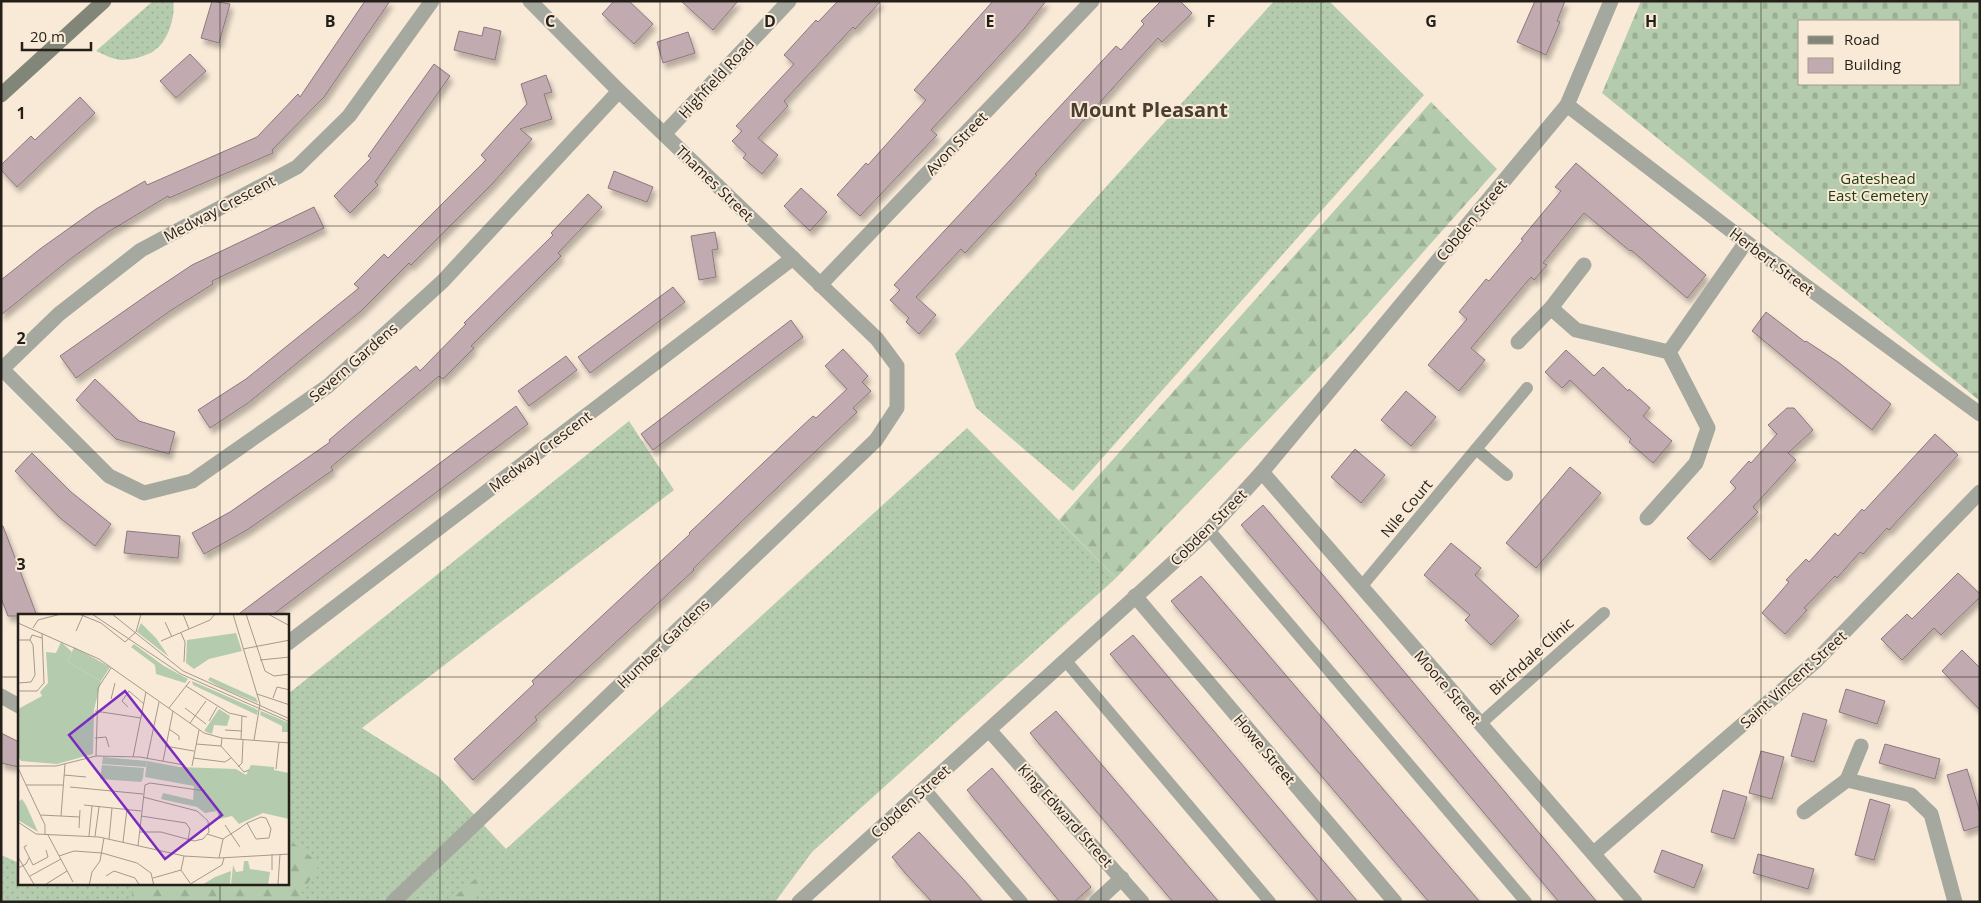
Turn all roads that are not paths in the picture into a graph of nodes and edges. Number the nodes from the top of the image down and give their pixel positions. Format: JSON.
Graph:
{"nodes":[{"id":1,"x":104,"y":1,"type":"edge"},
{"id":2,"x":432,"y":1,"type":"edge"},
{"id":3,"x":530,"y":1,"type":"edge"},
{"id":4,"x":789,"y":1,"type":"edge"},
{"id":5,"x":1092,"y":1,"type":"edge"},
{"id":6,"x":1611,"y":1,"type":"edge"},
{"id":7,"x":619,"y":91,"type":"junction"},
{"id":8,"x":1,"y":95,"type":"edge"},
{"id":9,"x":1567,"y":105,"type":"junction"},
{"id":10,"x":664,"y":134,"type":"junction"},
{"id":11,"x":1746,"y":242,"type":"junction"},
{"id":12,"x":793,"y":258,"type":"junction"},
{"id":13,"x":1584,"y":265,"type":"dead end"},
{"id":14,"x":820,"y":284,"type":"junction"},
{"id":15,"x":1551,"y":308,"type":"junction"},
{"id":16,"x":1518,"y":342,"type":"dead end"},
{"id":17,"x":1669,"y":352,"type":"junction"},
{"id":18,"x":897,"y":366,"type":"joint"},
{"id":19,"x":2,"y":369,"type":"edge"},
{"id":20,"x":1527,"y":388,"type":"dead end"},
{"id":21,"x":1980,"y":414,"type":"edge"},
{"id":22,"x":1476,"y":449,"type":"junction"},
{"id":23,"x":1262,"y":472,"type":"junction"},
{"id":24,"x":1508,"y":475,"type":"dead end"},
{"id":25,"x":1980,"y":492,"type":"edge"},
{"id":26,"x":1647,"y":518,"type":"dead end"},
{"id":27,"x":1209,"y":530,"type":"junction"},
{"id":28,"x":1361,"y":587,"type":"junction"},
{"id":29,"x":1135,"y":596,"type":"junction"},
{"id":30,"x":1604,"y":613,"type":"dead end"},
{"id":31,"x":289,"y":642,"type":"edge"},
{"id":32,"x":1065,"y":660,"type":"junction"},
{"id":33,"x":1,"y":696,"type":"edge"},
{"id":34,"x":18,"y":705,"type":"edge"},
{"id":35,"x":1480,"y":724,"type":"junction"},
{"id":36,"x":989,"y":730,"type":"junction"},
{"id":37,"x":1861,"y":746,"type":"dead end"},
{"id":38,"x":1847,"y":780,"type":"junction"},
{"id":39,"x":924,"y":788,"type":"junction"},
{"id":40,"x":1804,"y":812,"type":"dead end"},
{"id":41,"x":1594,"y":853,"type":"junction"},
{"id":42,"x":1122,"y":878,"type":"junction"},
{"id":43,"x":392,"y":902,"type":"edge"},
{"id":44,"x":799,"y":902,"type":"edge"},
{"id":45,"x":1022,"y":902,"type":"edge"},
{"id":46,"x":1096,"y":902,"type":"edge"},
{"id":47,"x":1142,"y":902,"type":"edge"},
{"id":48,"x":1270,"y":902,"type":"edge"},
{"id":49,"x":1395,"y":902,"type":"edge"},
{"id":50,"x":1526,"y":902,"type":"edge"},
{"id":51,"x":1635,"y":902,"type":"edge"},
{"id":52,"x":1956,"y":902,"type":"edge"}],
"edges":[{"from":1,"to":8,"type":"street"},
{"from":2,"to":19,"type":"street","name":"Medway Crescent"},
{"from":3,"to":7,"type":"street","name":"Thames Street"},
{"from":4,"to":10,"type":"street","name":"Highfield Road"},
{"from":5,"to":14,"type":"street","name":"Avon Street"},
{"from":6,"to":9,"type":"street","name":"Cobden Street"},
{"from":7,"to":10,"type":"street","name":"Thames Street"},
{"from":7,"to":19,"type":"street","name":"Severn Gardens"},
{"from":9,"to":11,"type":"street","name":"Herbert Street"},
{"from":9,"to":23,"type":"street","name":"Cobden Street"},
{"from":10,"to":12,"type":"street","name":"Thames Street"},
{"from":11,"to":17,"type":"street"},
{"from":11,"to":21,"type":"street","name":"Herbert Street"},
{"from":12,"to":14,"type":"street","name":"Thames Street"},
{"from":12,"to":31,"type":"street","name":"Medway Crescent"},
{"from":13,"to":15,"type":"street"},
{"from":14,"to":18,"type":"street","name":"Thames Street"},
{"from":15,"to":16,"type":"street"},
{"from":15,"to":17,"type":"street"},
{"from":17,"to":26,"type":"street"},
{"from":18,"to":43,"type":"street","name":"Humber Gardens"},
{"from":20,"to":22,"type":"lane","name":"Nile Court"},
{"from":22,"to":24,"type":"lane"},
{"from":22,"to":28,"type":"lane","name":"Nile Court"},
{"from":23,"to":27,"type":"street","name":"Cobden Street"},
{"from":23,"to":28,"type":"street","name":"Moore Street"},
{"from":25,"to":41,"type":"street","name":"Saint Vincent Street"},
{"from":27,"to":29,"type":"street","name":"Cobden Street"},
{"from":27,"to":50,"type":"lane"},
{"from":28,"to":35,"type":"street","name":"Moore Street"},
{"from":29,"to":32,"type":"street","name":"Cobden Street"},
{"from":29,"to":49,"type":"street","name":"Howe Street"},
{"from":30,"to":35,"type":"lane","name":"Birchdale Clinic"},
{"from":32,"to":36,"type":"street","name":"Cobden Street"},
{"from":32,"to":48,"type":"lane"},
{"from":33,"to":34,"type":"street"},
{"from":35,"to":41,"type":"street","name":"Moore Street"},
{"from":36,"to":39,"type":"street","name":"Cobden Street"},
{"from":36,"to":42,"type":"street","name":"King Edward Street"},
{"from":37,"to":38,"type":"street"},
{"from":38,"to":40,"type":"street"},
{"from":38,"to":52,"type":"street"},
{"from":39,"to":44,"type":"street","name":"Cobden Street"},
{"from":39,"to":45,"type":"lane"},
{"from":41,"to":51,"type":"street","name":"Moore Street"},
{"from":42,"to":46,"type":"street"},
{"from":42,"to":47,"type":"street","name":"King Edward Street"}]}
